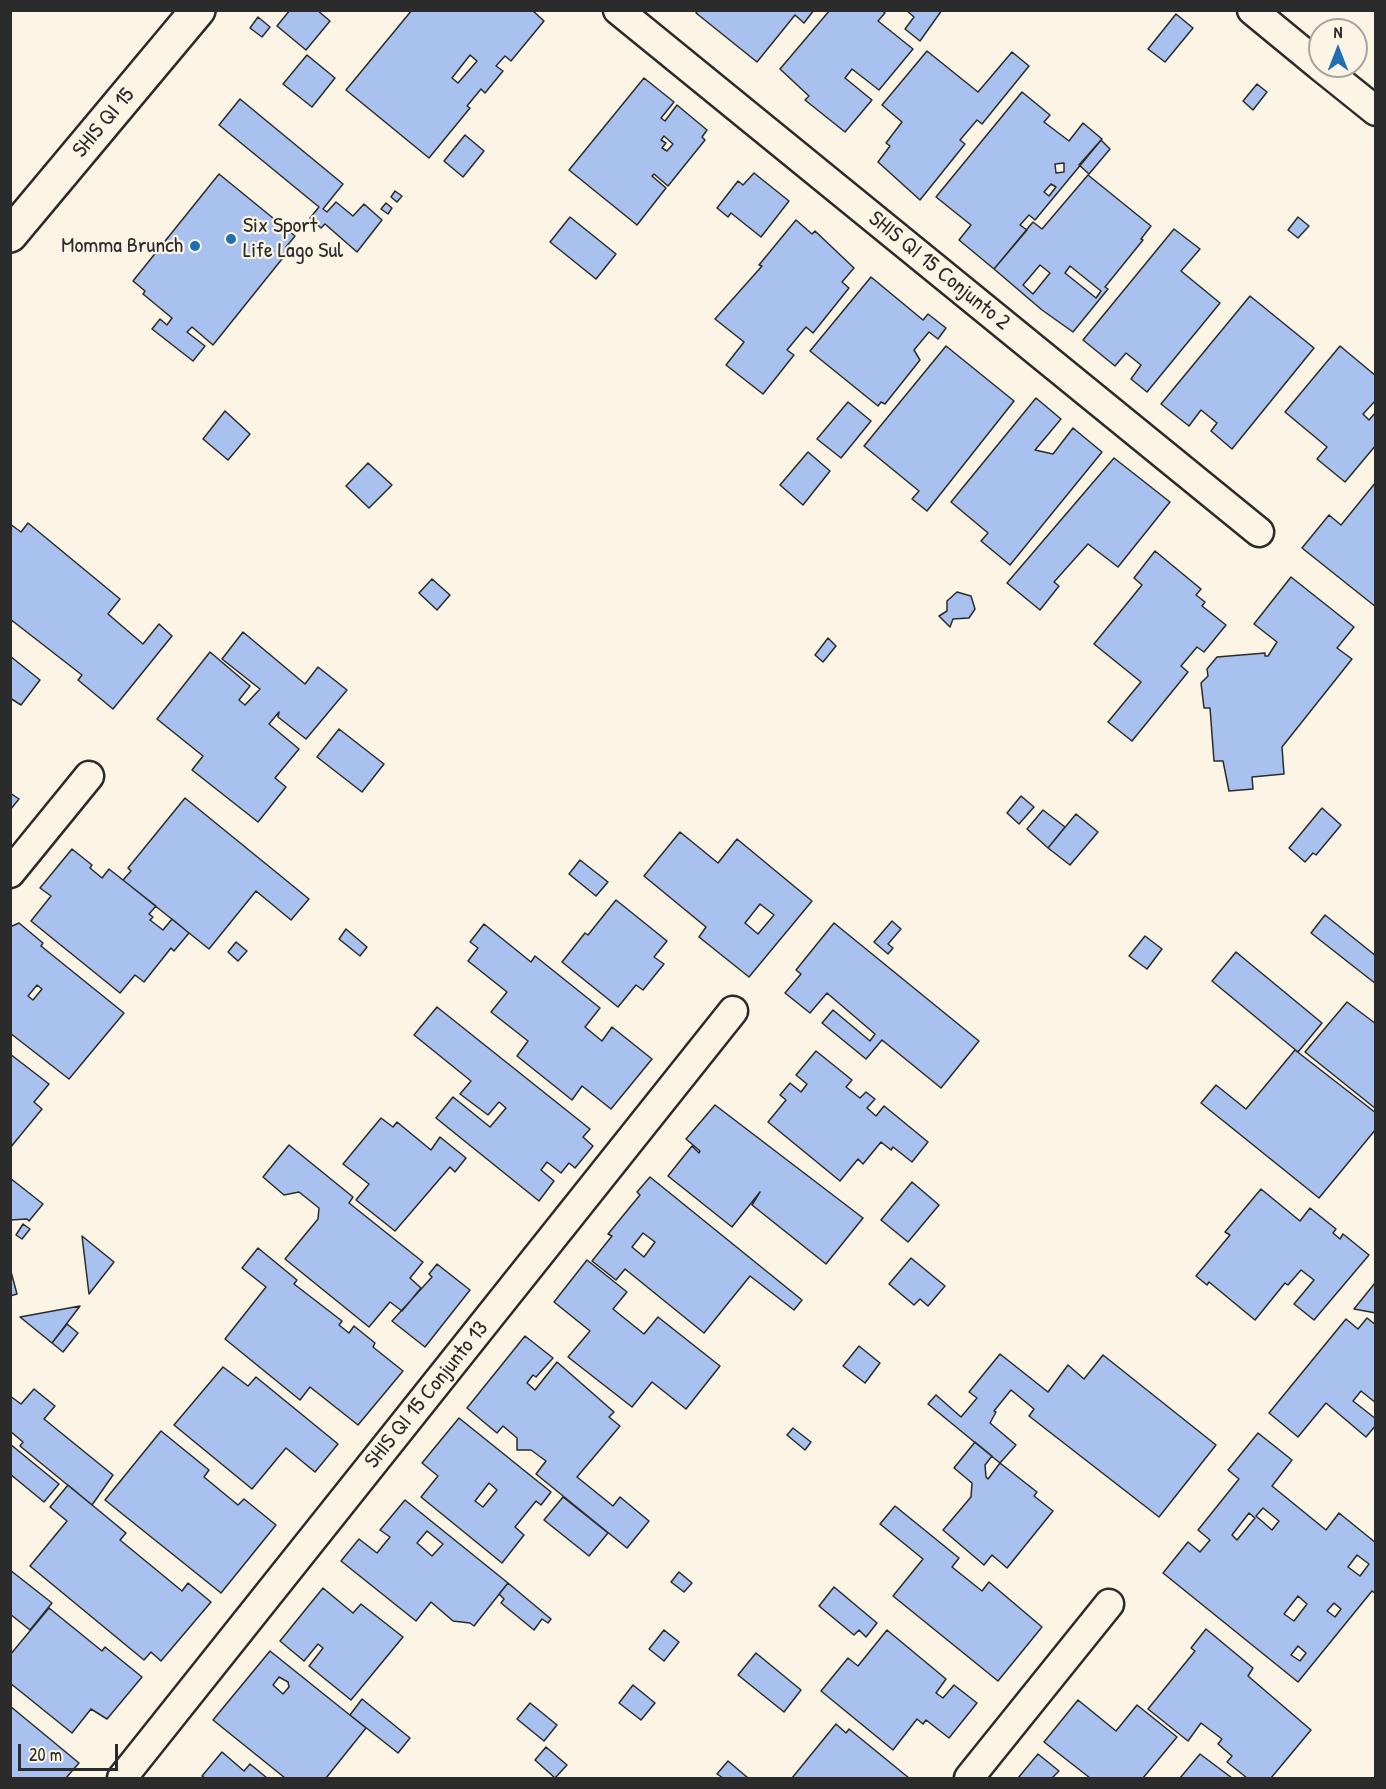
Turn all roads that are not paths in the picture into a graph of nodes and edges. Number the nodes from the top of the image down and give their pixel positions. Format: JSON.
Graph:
{"nodes":[{"id":1,"x":198,"y":10,"type":"edge"},
{"id":2,"x":618,"y":10,"type":"edge"},
{"id":3,"x":1252,"y":10,"type":"edge"},
{"id":4,"x":1308,"y":56,"type":"edge"},
{"id":5,"x":1335,"y":78,"type":"edge"},
{"id":6,"x":1376,"y":111,"type":"edge"},
{"id":7,"x":10,"y":235,"type":"edge"},
{"id":8,"x":1259,"y":532,"type":"dead end"},
{"id":9,"x":89,"y":776,"type":"dead end"},
{"id":10,"x":10,"y":873,"type":"edge"},
{"id":11,"x":733,"y":1011,"type":"dead end"},
{"id":12,"x":1109,"y":1604,"type":"dead end"},
{"id":13,"x":122,"y":1779,"type":"edge"},
{"id":14,"x":969,"y":1779,"type":"edge"}],
"edges":[{"from":1,"to":7,"type":"street","name":"SHIS QI 15"},
{"from":2,"to":8,"type":"street","name":"SHIS QI 15 Conjunto 2"},
{"from":3,"to":4,"type":"street"},
{"from":5,"to":6,"type":"street"},
{"from":9,"to":10,"type":"street"},
{"from":11,"to":13,"type":"street","name":"SHIS QI 15 Conjunto 13"},
{"from":12,"to":14,"type":"street"}]}
